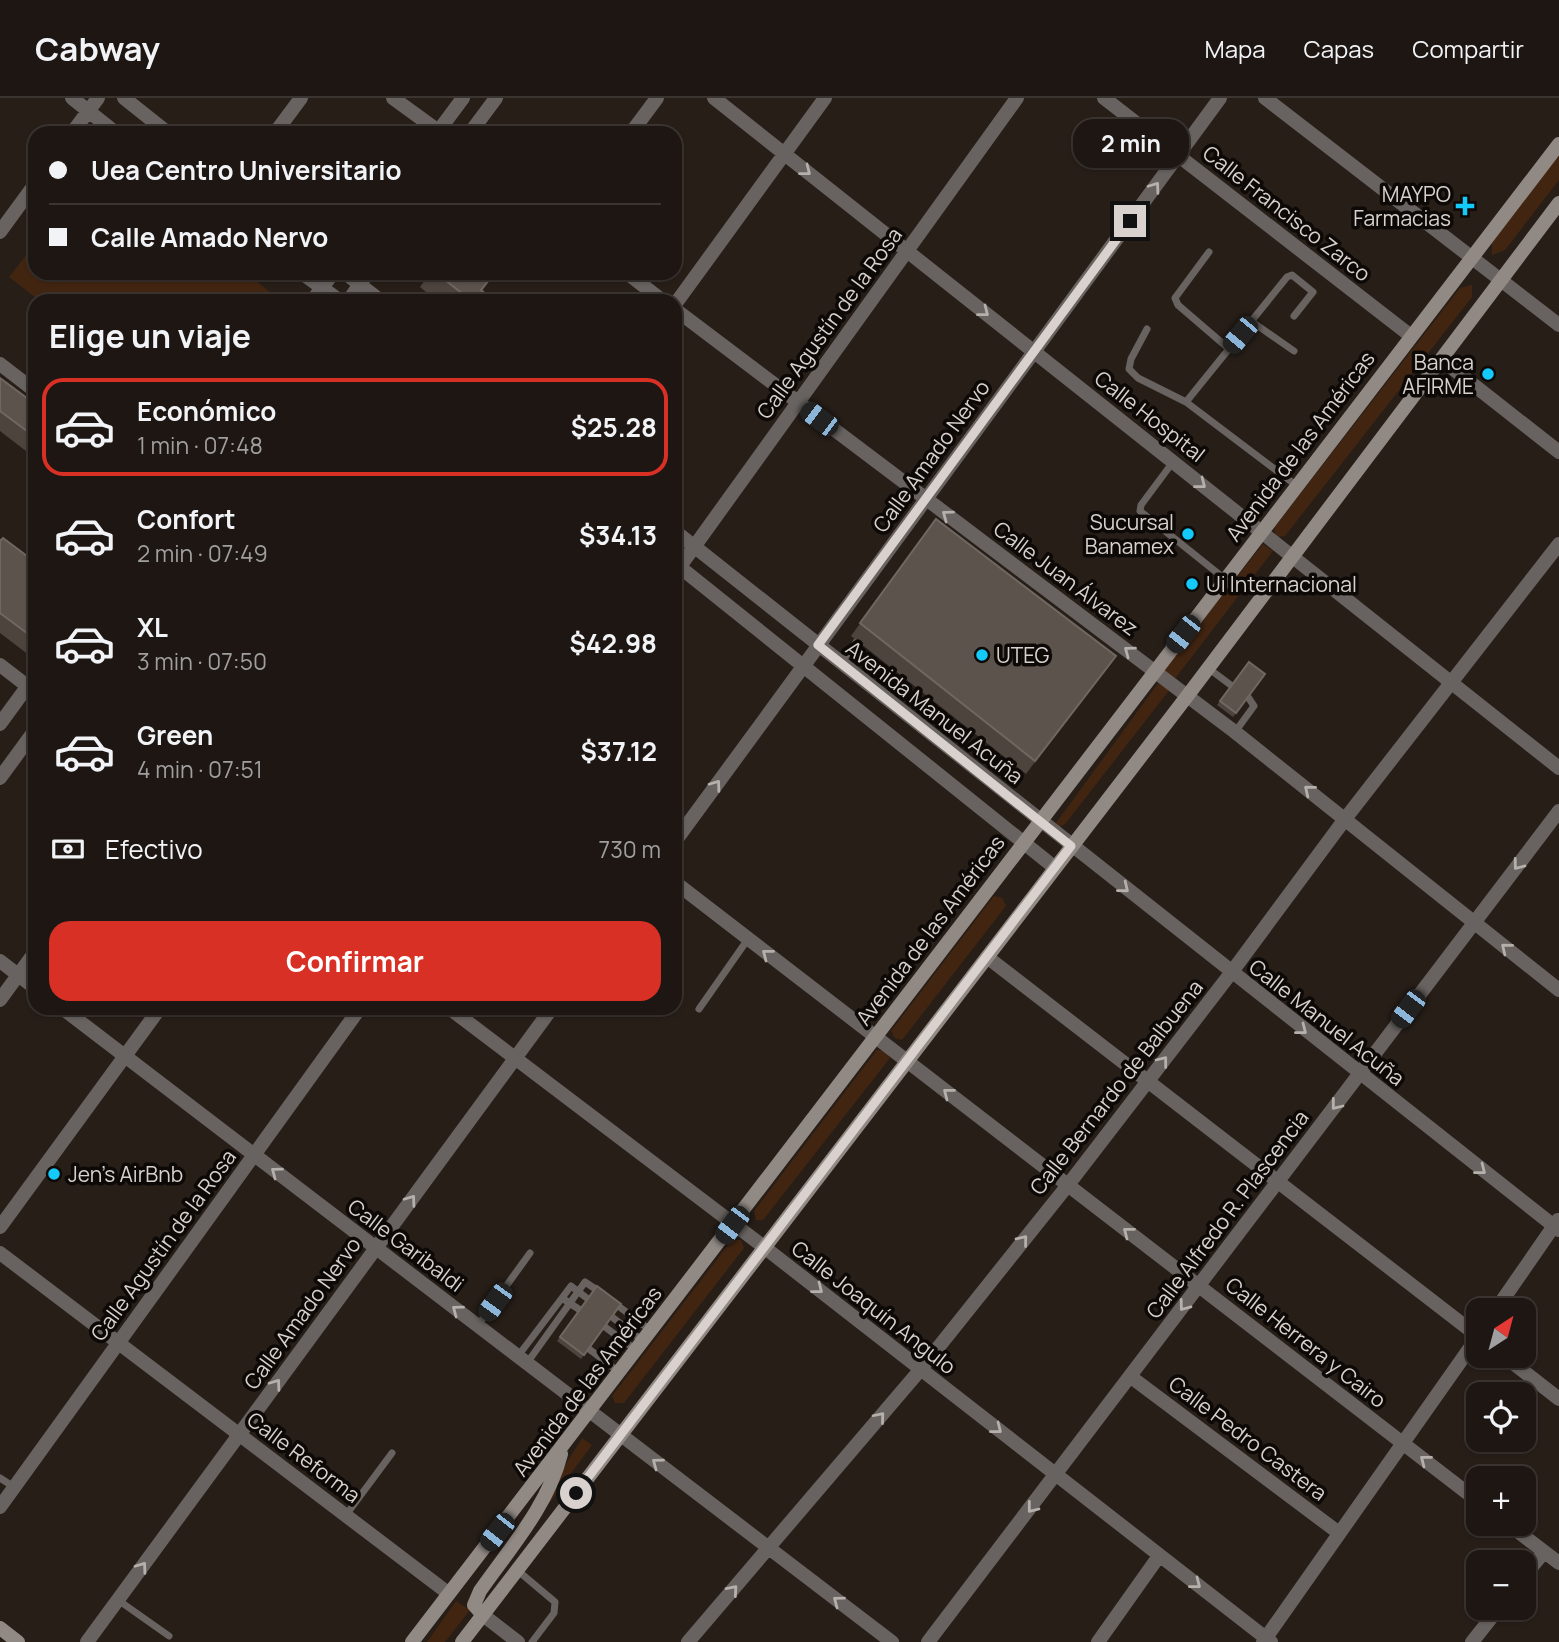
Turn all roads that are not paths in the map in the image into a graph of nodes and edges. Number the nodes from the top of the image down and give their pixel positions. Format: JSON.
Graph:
{"nodes":[{"id":1,"x":72,"y":98,"type":"edge"},
{"id":2,"x":98,"y":98,"type":"edge"},
{"id":3,"x":124,"y":98,"type":"edge"},
{"id":4,"x":302,"y":98,"type":"edge"},
{"id":5,"x":393,"y":98,"type":"edge"},
{"id":6,"x":463,"y":98,"type":"edge"},
{"id":7,"x":496,"y":98,"type":"edge"},
{"id":8,"x":657,"y":98,"type":"edge"},
{"id":9,"x":714,"y":98,"type":"edge"},
{"id":10,"x":825,"y":98,"type":"edge"},
{"id":11,"x":1017,"y":98,"type":"edge"},
{"id":12,"x":1104,"y":98,"type":"edge"},
{"id":13,"x":1220,"y":98,"type":"edge"},
{"id":14,"x":1265,"y":98,"type":"edge"},
{"id":15,"x":88,"y":111,"type":"junction"},
{"id":16,"x":77,"y":126,"type":"edge"},
{"id":17,"x":107,"y":126,"type":"edge"},
{"id":18,"x":159,"y":126,"type":"edge"},
{"id":19,"x":280,"y":126,"type":"edge"},
{"id":20,"x":431,"y":126,"type":"edge"},
{"id":21,"x":443,"y":126,"type":"edge"},
{"id":22,"x":475,"y":126,"type":"edge"},
{"id":23,"x":636,"y":126,"type":"edge"},
{"id":24,"x":1559,"y":144,"type":"edge"},
{"id":25,"x":784,"y":154,"type":"junction"},
{"id":26,"x":1178,"y":155,"type":"junction"},
{"id":27,"x":28,"y":194,"type":"edge"},
{"id":28,"x":1559,"y":203,"type":"edge"},
{"id":29,"x":0,"y":232,"type":"edge"},
{"id":30,"x":907,"y":251,"type":"junction"},
{"id":31,"x":1209,"y":252,"type":"dead end"},
{"id":32,"x":1473,"y":258,"type":"junction"},
{"id":33,"x":312,"y":280,"type":"edge"},
{"id":34,"x":328,"y":280,"type":"edge"},
{"id":35,"x":365,"y":280,"type":"edge"},
{"id":36,"x":636,"y":280,"type":"edge"},
{"id":37,"x":1502,"y":280,"type":"junction"},
{"id":38,"x":322,"y":287,"type":"junction"},
{"id":39,"x":317,"y":294,"type":"edge"},
{"id":40,"x":331,"y":294,"type":"edge"},
{"id":41,"x":376,"y":294,"type":"edge"},
{"id":42,"x":654,"y":294,"type":"edge"},
{"id":43,"x":682,"y":295,"type":"edge"},
{"id":44,"x":682,"y":315,"type":"edge"},
{"id":45,"x":1294,"y":316,"type":"dead end"},
{"id":46,"x":1251,"y":321,"type":"junction"},
{"id":47,"x":1559,"y":325,"type":"edge"},
{"id":48,"x":1147,"y":329,"type":"dead end"},
{"id":49,"x":1411,"y":336,"type":"junction"},
{"id":50,"x":1228,"y":348,"type":"junction"},
{"id":51,"x":1294,"y":351,"type":"dead end"},
{"id":52,"x":1034,"y":352,"type":"junction"},
{"id":53,"x":1443,"y":360,"type":"junction"},
{"id":54,"x":0,"y":364,"type":"edge"},
{"id":55,"x":28,"y":386,"type":"edge"},
{"id":56,"x":797,"y":402,"type":"junction"},
{"id":57,"x":1186,"y":402,"type":"junction"},
{"id":58,"x":1559,"y":452,"type":"edge"},
{"id":59,"x":1173,"y":462,"type":"junction"},
{"id":60,"x":1297,"y":486,"type":"junction"},
{"id":61,"x":926,"y":499,"type":"junction"},
{"id":62,"x":1262,"y":532,"type":"junction"},
{"id":63,"x":682,"y":537,"type":"edge"},
{"id":64,"x":1559,"y":544,"type":"edge"},
{"id":65,"x":694,"y":547,"type":"junction"},
{"id":66,"x":1293,"y":556,"type":"junction"},
{"id":67,"x":682,"y":562,"type":"edge"},
{"id":68,"x":682,"y":572,"type":"edge"},
{"id":69,"x":1225,"y":579,"type":"junction"},
{"id":70,"x":857,"y":641,"type":"dead end"},
{"id":71,"x":818,"y":645,"type":"junction"},
{"id":72,"x":840,"y":664,"type":"junction"},
{"id":73,"x":0,"y":665,"type":"edge"},
{"id":74,"x":802,"y":666,"type":"junction"},
{"id":75,"x":1208,"y":668,"type":"junction"},
{"id":76,"x":1154,"y":670,"type":"junction"},
{"id":77,"x":28,"y":682,"type":"edge"},
{"id":78,"x":1452,"y":683,"type":"junction"},
{"id":79,"x":1232,"y":686,"type":"edge"},
{"id":80,"x":28,"y":691,"type":"edge"},
{"id":81,"x":1188,"y":695,"type":"junction"},
{"id":82,"x":1248,"y":697,"type":"edge"},
{"id":83,"x":0,"y":724,"type":"edge"},
{"id":84,"x":1236,"y":732,"type":"junction"},
{"id":85,"x":28,"y":740,"type":"edge"},
{"id":86,"x":1559,"y":768,"type":"edge"},
{"id":87,"x":0,"y":778,"type":"edge"},
{"id":88,"x":1559,"y":811,"type":"edge"},
{"id":89,"x":1345,"y":819,"type":"junction"},
{"id":90,"x":1039,"y":820,"type":"junction"},
{"id":91,"x":682,"y":832,"type":"edge"},
{"id":92,"x":1023,"y":842,"type":"junction"},
{"id":93,"x":1071,"y":846,"type":"junction"},
{"id":94,"x":1054,"y":867,"type":"junction"},
{"id":95,"x":682,"y":888,"type":"edge"},
{"id":96,"x":1474,"y":922,"type":"junction"},
{"id":97,"x":748,"y":939,"type":"junction"},
{"id":98,"x":987,"y":957,"type":"junction"},
{"id":99,"x":0,"y":961,"type":"edge"},
{"id":100,"x":28,"y":961,"type":"edge"},
{"id":101,"x":1231,"y":974,"type":"junction"},
{"id":102,"x":18,"y":975,"type":"junction"},
{"id":103,"x":28,"y":983,"type":"edge"},
{"id":104,"x":1559,"y":990,"type":"edge"},
{"id":105,"x":0,"y":1000,"type":"edge"},
{"id":106,"x":699,"y":1009,"type":"dead end"},
{"id":107,"x":71,"y":1015,"type":"edge"},
{"id":108,"x":155,"y":1015,"type":"edge"},
{"id":109,"x":355,"y":1015,"type":"edge"},
{"id":110,"x":458,"y":1015,"type":"edge"},
{"id":111,"x":547,"y":1015,"type":"edge"},
{"id":112,"x":876,"y":1038,"type":"junction"},
{"id":113,"x":125,"y":1056,"type":"junction"},
{"id":114,"x":515,"y":1059,"type":"junction"},
{"id":115,"x":906,"y":1061,"type":"junction"},
{"id":116,"x":1359,"y":1075,"type":"junction"},
{"id":117,"x":1147,"y":1081,"type":"junction"},
{"id":118,"x":254,"y":1155,"type":"junction"},
{"id":119,"x":1277,"y":1181,"type":"junction"},
{"id":120,"x":1068,"y":1185,"type":"junction"},
{"id":121,"x":732,"y":1225,"type":"junction"},
{"id":122,"x":1557,"y":1225,"type":"edge"},
{"id":123,"x":0,"y":1227,"type":"edge"},
{"id":124,"x":764,"y":1247,"type":"junction"},
{"id":125,"x":376,"y":1248,"type":"junction"},
{"id":126,"x":0,"y":1253,"type":"edge"},
{"id":127,"x":530,"y":1253,"type":"dead end"},
{"id":128,"x":1199,"y":1286,"type":"junction"},
{"id":129,"x":578,"y":1291,"type":"junction"},
{"id":130,"x":562,"y":1297,"type":"junction"},
{"id":131,"x":588,"y":1298,"type":"edge"},
{"id":132,"x":1504,"y":1298,"type":"edge"},
{"id":133,"x":571,"y":1303,"type":"junction"},
{"id":134,"x":580,"y":1310,"type":"edge"},
{"id":135,"x":612,"y":1317,"type":"edge"},
{"id":136,"x":555,"y":1324,"type":"junction"},
{"id":137,"x":478,"y":1326,"type":"junction"},
{"id":138,"x":605,"y":1327,"type":"edge"},
{"id":139,"x":1466,"y":1327,"type":"edge"},
{"id":140,"x":564,"y":1331,"type":"edge"},
{"id":141,"x":644,"y":1341,"type":"junction"},
{"id":142,"x":119,"y":1343,"type":"junction"},
{"id":143,"x":589,"y":1349,"type":"edge"},
{"id":144,"x":1466,"y":1353,"type":"edge"},
{"id":145,"x":523,"y":1360,"type":"junction"},
{"id":146,"x":1519,"y":1368,"type":"edge"},
{"id":147,"x":921,"y":1370,"type":"junction"},
{"id":148,"x":620,"y":1372,"type":"junction"},
{"id":149,"x":1131,"y":1377,"type":"junction"},
{"id":150,"x":1559,"y":1399,"type":"edge"},
{"id":151,"x":590,"y":1411,"type":"junction"},
{"id":152,"x":239,"y":1434,"type":"junction"},
{"id":153,"x":620,"y":1435,"type":"junction"},
{"id":154,"x":1402,"y":1443,"type":"junction"},
{"id":155,"x":563,"y":1449,"type":"junction"},
{"id":156,"x":392,"y":1453,"type":"dead end"},
{"id":157,"x":1058,"y":1475,"type":"junction"},
{"id":158,"x":0,"y":1478,"type":"edge"},
{"id":159,"x":14,"y":1488,"type":"junction"},
{"id":160,"x":1466,"y":1492,"type":"edge"},
{"id":161,"x":0,"y":1507,"type":"edge"},
{"id":162,"x":346,"y":1515,"type":"junction"},
{"id":163,"x":1339,"y":1534,"type":"junction"},
{"id":164,"x":1523,"y":1536,"type":"edge"},
{"id":165,"x":769,"y":1548,"type":"junction"},
{"id":166,"x":1544,"y":1552,"type":"junction"},
{"id":167,"x":1159,"y":1556,"type":"junction"},
{"id":168,"x":1536,"y":1562,"type":"edge"},
{"id":169,"x":1559,"y":1563,"type":"edge"},
{"id":170,"x":517,"y":1570,"type":"junction"},
{"id":171,"x":448,"y":1593,"type":"junction"},
{"id":172,"x":118,"y":1600,"type":"junction"},
{"id":173,"x":483,"y":1615,"type":"junction"},
{"id":174,"x":1489,"y":1620,"type":"edge"},
{"id":175,"x":0,"y":1628,"type":"edge"},
{"id":176,"x":169,"y":1636,"type":"dead end"},
{"id":177,"x":1267,"y":1641,"type":"edge"},
{"id":178,"x":18,"y":1642,"type":"edge"},
{"id":179,"x":87,"y":1642,"type":"edge"},
{"id":180,"x":412,"y":1642,"type":"edge"},
{"id":181,"x":462,"y":1642,"type":"edge"},
{"id":182,"x":519,"y":1642,"type":"edge"},
{"id":183,"x":532,"y":1642,"type":"edge"},
{"id":184,"x":688,"y":1642,"type":"edge"},
{"id":185,"x":892,"y":1642,"type":"edge"},
{"id":186,"x":929,"y":1642,"type":"edge"},
{"id":187,"x":1098,"y":1642,"type":"edge"},
{"id":188,"x":1472,"y":1642,"type":"edge"}],
"edges":[{"from":1,"to":15,"type":"street"},
{"from":2,"to":15,"type":"street"},
{"from":3,"to":18,"type":"street"},
{"from":4,"to":19,"type":"street"},
{"from":5,"to":20,"type":"street"},
{"from":6,"to":21,"type":"street"},
{"from":7,"to":22,"type":"street"},
{"from":8,"to":23,"type":"street"},
{"from":9,"to":25,"type":"street","name":"Calle Hospital"},
{"from":10,"to":25,"type":"street"},
{"from":11,"to":30,"type":"street","name":"Calle Agustín de la Rosa"},
{"from":12,"to":26,"type":"street","name":"Calle Francisco Zarco"},
{"from":13,"to":26,"type":"street","name":"Calle Amado Nervo"},
{"from":14,"to":32,"type":"street"},
{"from":15,"to":16,"type":"street"},
{"from":15,"to":17,"type":"street"},
{"from":24,"to":32,"type":"main road","name":"Avenida de las Américas"},
{"from":25,"to":30,"type":"street","name":"Calle Hospital","one_way":true},
{"from":25,"to":43,"type":"street"},
{"from":26,"to":49,"type":"street","name":"Calle Francisco Zarco"},
{"from":52,"to":26,"type":"street","name":"Calle Amado Nervo","one_way":true},
{"from":27,"to":29,"type":"street"},
{"from":28,"to":37,"type":"main road"},
{"from":30,"to":52,"type":"street","name":"Calle Hospital","one_way":true},
{"from":30,"to":56,"type":"street","name":"Calle Agustín de la Rosa"},
{"from":31,"to":50,"type":"lane"},
{"from":32,"to":37,"type":"street"},
{"from":32,"to":49,"type":"main road","name":"Avenida de las Américas"},
{"from":33,"to":38,"type":"street"},
{"from":34,"to":38,"type":"street"},
{"from":35,"to":41,"type":"street"},
{"from":36,"to":42,"type":"street"},
{"from":37,"to":47,"type":"street"},
{"from":37,"to":53,"type":"main road"},
{"from":38,"to":39,"type":"street"},
{"from":38,"to":40,"type":"street"},
{"from":44,"to":56,"type":"street","name":"Calle Juan Álvarez"},
{"from":45,"to":46,"type":"lane"},
{"from":46,"to":50,"type":"lane"},
{"from":46,"to":51,"type":"lane"},
{"from":48,"to":57,"type":"lane"},
{"from":49,"to":60,"type":"main road","name":"Avenida de las Américas"},
{"from":50,"to":57,"type":"lane"},
{"from":52,"to":59,"type":"street","name":"Calle Hospital"},
{"from":52,"to":61,"type":"street","name":"Calle Amado Nervo"},
{"from":53,"to":58,"type":"street"},
{"from":53,"to":66,"type":"main road"},
{"from":54,"to":55,"type":"street"},
{"from":56,"to":61,"type":"street","name":"Calle Juan Álvarez"},
{"from":56,"to":65,"type":"street","name":"Calle Agustín de la Rosa"},
{"from":57,"to":60,"type":"lane"},
{"from":59,"to":62,"type":"street","name":"Calle Hospital","one_way":true},
{"from":59,"to":69,"type":"lane"},
{"from":60,"to":62,"type":"main road","name":"Avenida de las Américas"},
{"from":61,"to":71,"type":"street","name":"Calle Amado Nervo"},
{"from":76,"to":61,"type":"street","name":"Calle Juan Álvarez","one_way":true},
{"from":62,"to":66,"type":"street","name":"Calle Hospital"},
{"from":62,"to":69,"type":"main road","name":"Avenida de las Américas"},
{"from":63,"to":65,"type":"street","name":"Avenida Manuel Acuña"},
{"from":64,"to":78,"type":"street","name":"Calle Bernardo de Balbuena"},
{"from":65,"to":67,"type":"street","name":"Calle Agustín de la Rosa"},
{"from":65,"to":71,"type":"street","name":"Avenida Manuel Acuña"},
{"from":66,"to":75,"type":"main road"},
{"from":66,"to":78,"type":"street","name":"Calle Hospital"},
{"from":68,"to":74,"type":"street"},
{"from":69,"to":76,"type":"main road","name":"Avenida de las Américas"},
{"from":70,"to":72,"type":"lane"},
{"from":71,"to":72,"type":"street","name":"Avenida Manuel Acuña"},
{"from":71,"to":74,"type":"street","name":"Calle Amado Nervo"},
{"from":72,"to":90,"type":"street","name":"Avenida Manuel Acuña"},
{"from":73,"to":77,"type":"street"},
{"from":91,"to":74,"type":"street","name":"Calle Amado Nervo","one_way":true},
{"from":74,"to":92,"type":"street"},
{"from":75,"to":79,"type":"lane"},
{"from":75,"to":81,"type":"main road"},
{"from":76,"to":81,"type":"street","name":"Calle Juan Álvarez"},
{"from":76,"to":90,"type":"main road","name":"Avenida de las Américas"},
{"from":78,"to":86,"type":"street","name":"Calle Hospital"},
{"from":78,"to":89,"type":"street","name":"Calle Bernardo de Balbuena"},
{"from":80,"to":83,"type":"street"},
{"from":81,"to":84,"type":"street","name":"Calle Juan Álvarez"},
{"from":81,"to":93,"type":"main road"},
{"from":82,"to":84,"type":"lane"},
{"from":89,"to":84,"type":"street","name":"Calle Juan Álvarez","one_way":true},
{"from":85,"to":87,"type":"street"},
{"from":88,"to":96,"type":"street","name":"Calle Alfredo R. Plascencia","one_way":true},
{"from":89,"to":96,"type":"street","name":"Calle Juan Álvarez"},
{"from":89,"to":101,"type":"street","name":"Calle Bernardo de Balbuena"},
{"from":90,"to":92,"type":"main road","name":"Avenida de las Américas"},
{"from":90,"to":93,"type":"street","name":"Avenida Manuel Acuña"},
{"from":92,"to":94,"type":"street"},
{"from":92,"to":112,"type":"main road","name":"Avenida de las Américas"},
{"from":93,"to":94,"type":"main road"},
{"from":93,"to":101,"type":"street","name":"Calle Manuel Acuña","one_way":true},
{"from":94,"to":98,"type":"main road"},
{"from":95,"to":97,"type":"street","name":"Calle Herrera y Cairo"},
{"from":104,"to":96,"type":"street","name":"Calle Juan Álvarez","one_way":true},
{"from":96,"to":116,"type":"street","name":"Calle Alfredo R. Plascencia"},
{"from":97,"to":106,"type":"lane"},
{"from":112,"to":97,"type":"street","name":"Calle Herrera y Cairo","one_way":true},
{"from":98,"to":115,"type":"main road"},
{"from":98,"to":117,"type":"street"},
{"from":99,"to":102,"type":"street"},
{"from":100,"to":102,"type":"street"},
{"from":101,"to":116,"type":"street","name":"Calle Manuel Acuña","one_way":true},
{"from":117,"to":101,"type":"street","name":"Calle Bernardo de Balbuena","one_way":true},
{"from":102,"to":103,"type":"street"},
{"from":102,"to":105,"type":"street"},
{"from":107,"to":113,"type":"street","name":"Calle Garibaldi"},
{"from":108,"to":113,"type":"street"},
{"from":109,"to":118,"type":"street","name":"Calle Agustín de la Rosa"},
{"from":110,"to":114,"type":"street","name":"Calle Joaquín Angulo"},
{"from":111,"to":114,"type":"street","name":"Calle Amado Nervo"},
{"from":112,"to":115,"type":"street","name":"Calle Herrera y Cairo"},
{"from":112,"to":121,"type":"main road","name":"Avenida de las Américas"},
{"from":113,"to":118,"type":"street","name":"Calle Garibaldi"},
{"from":113,"to":123,"type":"street"},
{"from":114,"to":121,"type":"street","name":"Calle Joaquín Angulo"},
{"from":125,"to":114,"type":"street","name":"Calle Amado Nervo","one_way":true},
{"from":120,"to":115,"type":"street","name":"Calle Herrera y Cairo","one_way":true},
{"from":115,"to":124,"type":"main road"},
{"from":116,"to":119,"type":"street","name":"Calle Alfredo R. Plascencia","one_way":true},
{"from":116,"to":122,"type":"street","name":"Calle Manuel Acuña","one_way":true},
{"from":117,"to":119,"type":"street"},
{"from":117,"to":120,"type":"street","name":"Calle Bernardo de Balbuena"},
{"from":125,"to":118,"type":"street","name":"Calle Garibaldi","one_way":true},
{"from":118,"to":142,"type":"street","name":"Calle Agustín de la Rosa"},
{"from":119,"to":128,"type":"street","name":"Calle Alfredo R. Plascencia"},
{"from":119,"to":139,"type":"street"},
{"from":128,"to":120,"type":"street","name":"Calle Herrera y Cairo","one_way":true},
{"from":147,"to":120,"type":"street","name":"Calle Bernardo de Balbuena","one_way":true},
{"from":121,"to":124,"type":"street","name":"Calle Joaquín Angulo"},
{"from":121,"to":141,"type":"main road","name":"Avenida de las Américas"},
{"from":122,"to":132,"type":"street"},
{"from":124,"to":147,"type":"street","name":"Calle Joaquín Angulo","one_way":true},
{"from":124,"to":153,"type":"main road"},
{"from":137,"to":125,"type":"street","name":"Calle Garibaldi","one_way":true},
{"from":152,"to":125,"type":"street","name":"Calle Amado Nervo","one_way":true},
{"from":126,"to":142,"type":"street","name":"Calle Reforma"},
{"from":127,"to":137,"type":"lane"},
{"from":128,"to":149,"type":"street","name":"Calle Alfredo R. Plascencia","one_way":true},
{"from":128,"to":154,"type":"street","name":"Calle Herrera y Cairo"},
{"from":129,"to":130,"type":"lane"},
{"from":129,"to":131,"type":"lane"},
{"from":129,"to":133,"type":"lane"},
{"from":129,"to":141,"type":"lane"},
{"from":130,"to":133,"type":"lane"},
{"from":130,"to":145,"type":"lane"},
{"from":133,"to":134,"type":"lane"},
{"from":133,"to":136,"type":"lane"},
{"from":135,"to":141,"type":"lane"},
{"from":136,"to":140,"type":"lane"},
{"from":136,"to":145,"type":"lane"},
{"from":137,"to":145,"type":"street","name":"Calle Garibaldi"},
{"from":138,"to":141,"type":"lane"},
{"from":141,"to":148,"type":"main road","name":"Avenida de las Américas"},
{"from":142,"to":152,"type":"street","name":"Calle Reforma"},
{"from":142,"to":159,"type":"street","name":"Calle Agustín de la Rosa"},
{"from":143,"to":148,"type":"lane"},
{"from":144,"to":154,"type":"street"},
{"from":145,"to":151,"type":"street","name":"Calle Garibaldi"},
{"from":146,"to":150,"type":"street"},
{"from":147,"to":157,"type":"street","name":"Calle Joaquín Angulo","one_way":true},
{"from":165,"to":147,"type":"street","name":"Calle Bernardo de Balbuena","one_way":true},
{"from":148,"to":151,"type":"main road","name":"Avenida de las Américas"},
{"from":149,"to":157,"type":"street","name":"Calle Alfredo R. Plascencia"},
{"from":149,"to":163,"type":"street","name":"Calle Pedro Castera"},
{"from":151,"to":153,"type":"street","name":"Calle Garibaldi"},
{"from":151,"to":155,"type":"main road","name":"Avenida de las Américas"},
{"from":152,"to":162,"type":"street","name":"Calle Reforma"},
{"from":172,"to":152,"type":"street","name":"Calle Amado Nervo","one_way":true},
{"from":165,"to":153,"type":"street","name":"Calle Garibaldi","one_way":true},
{"from":153,"to":170,"type":"main road"},
{"from":160,"to":154,"type":"street","name":"Calle Herrera y Cairo","one_way":true},
{"from":154,"to":163,"type":"street"},
{"from":155,"to":171,"type":"main road","name":"Avenida de las Américas"},
{"from":155,"to":173,"type":"main road"},
{"from":156,"to":162,"type":"lane"},
{"from":157,"to":167,"type":"street","name":"Calle Joaquín Angulo"},
{"from":157,"to":186,"type":"street","name":"Calle Alfredo R. Plascencia","one_way":true},
{"from":158,"to":159,"type":"lane"},
{"from":159,"to":161,"type":"street","name":"Calle Agustín de la Rosa"},
{"from":162,"to":171,"type":"street","name":"Calle Reforma"},
{"from":163,"to":177,"type":"street"},
{"from":164,"to":166,"type":"street"},
{"from":184,"to":165,"type":"street","name":"Calle Bernardo de Balbuena","one_way":true},
{"from":185,"to":165,"type":"street","name":"Calle Garibaldi","one_way":true},
{"from":166,"to":168,"type":"street"},
{"from":166,"to":169,"type":"street"},
{"from":167,"to":177,"type":"street","name":"Calle Joaquín Angulo","one_way":true},
{"from":167,"to":187,"type":"street"},
{"from":170,"to":173,"type":"main road"},
{"from":170,"to":183,"type":"lane"},
{"from":171,"to":180,"type":"main road","name":"Avenida de las Américas"},
{"from":172,"to":176,"type":"lane"},
{"from":172,"to":179,"type":"street","name":"Calle Amado Nervo"},
{"from":173,"to":181,"type":"main road"},
{"from":173,"to":182,"type":"street"},
{"from":174,"to":188,"type":"street"},
{"from":175,"to":178,"type":"main road"}]}
